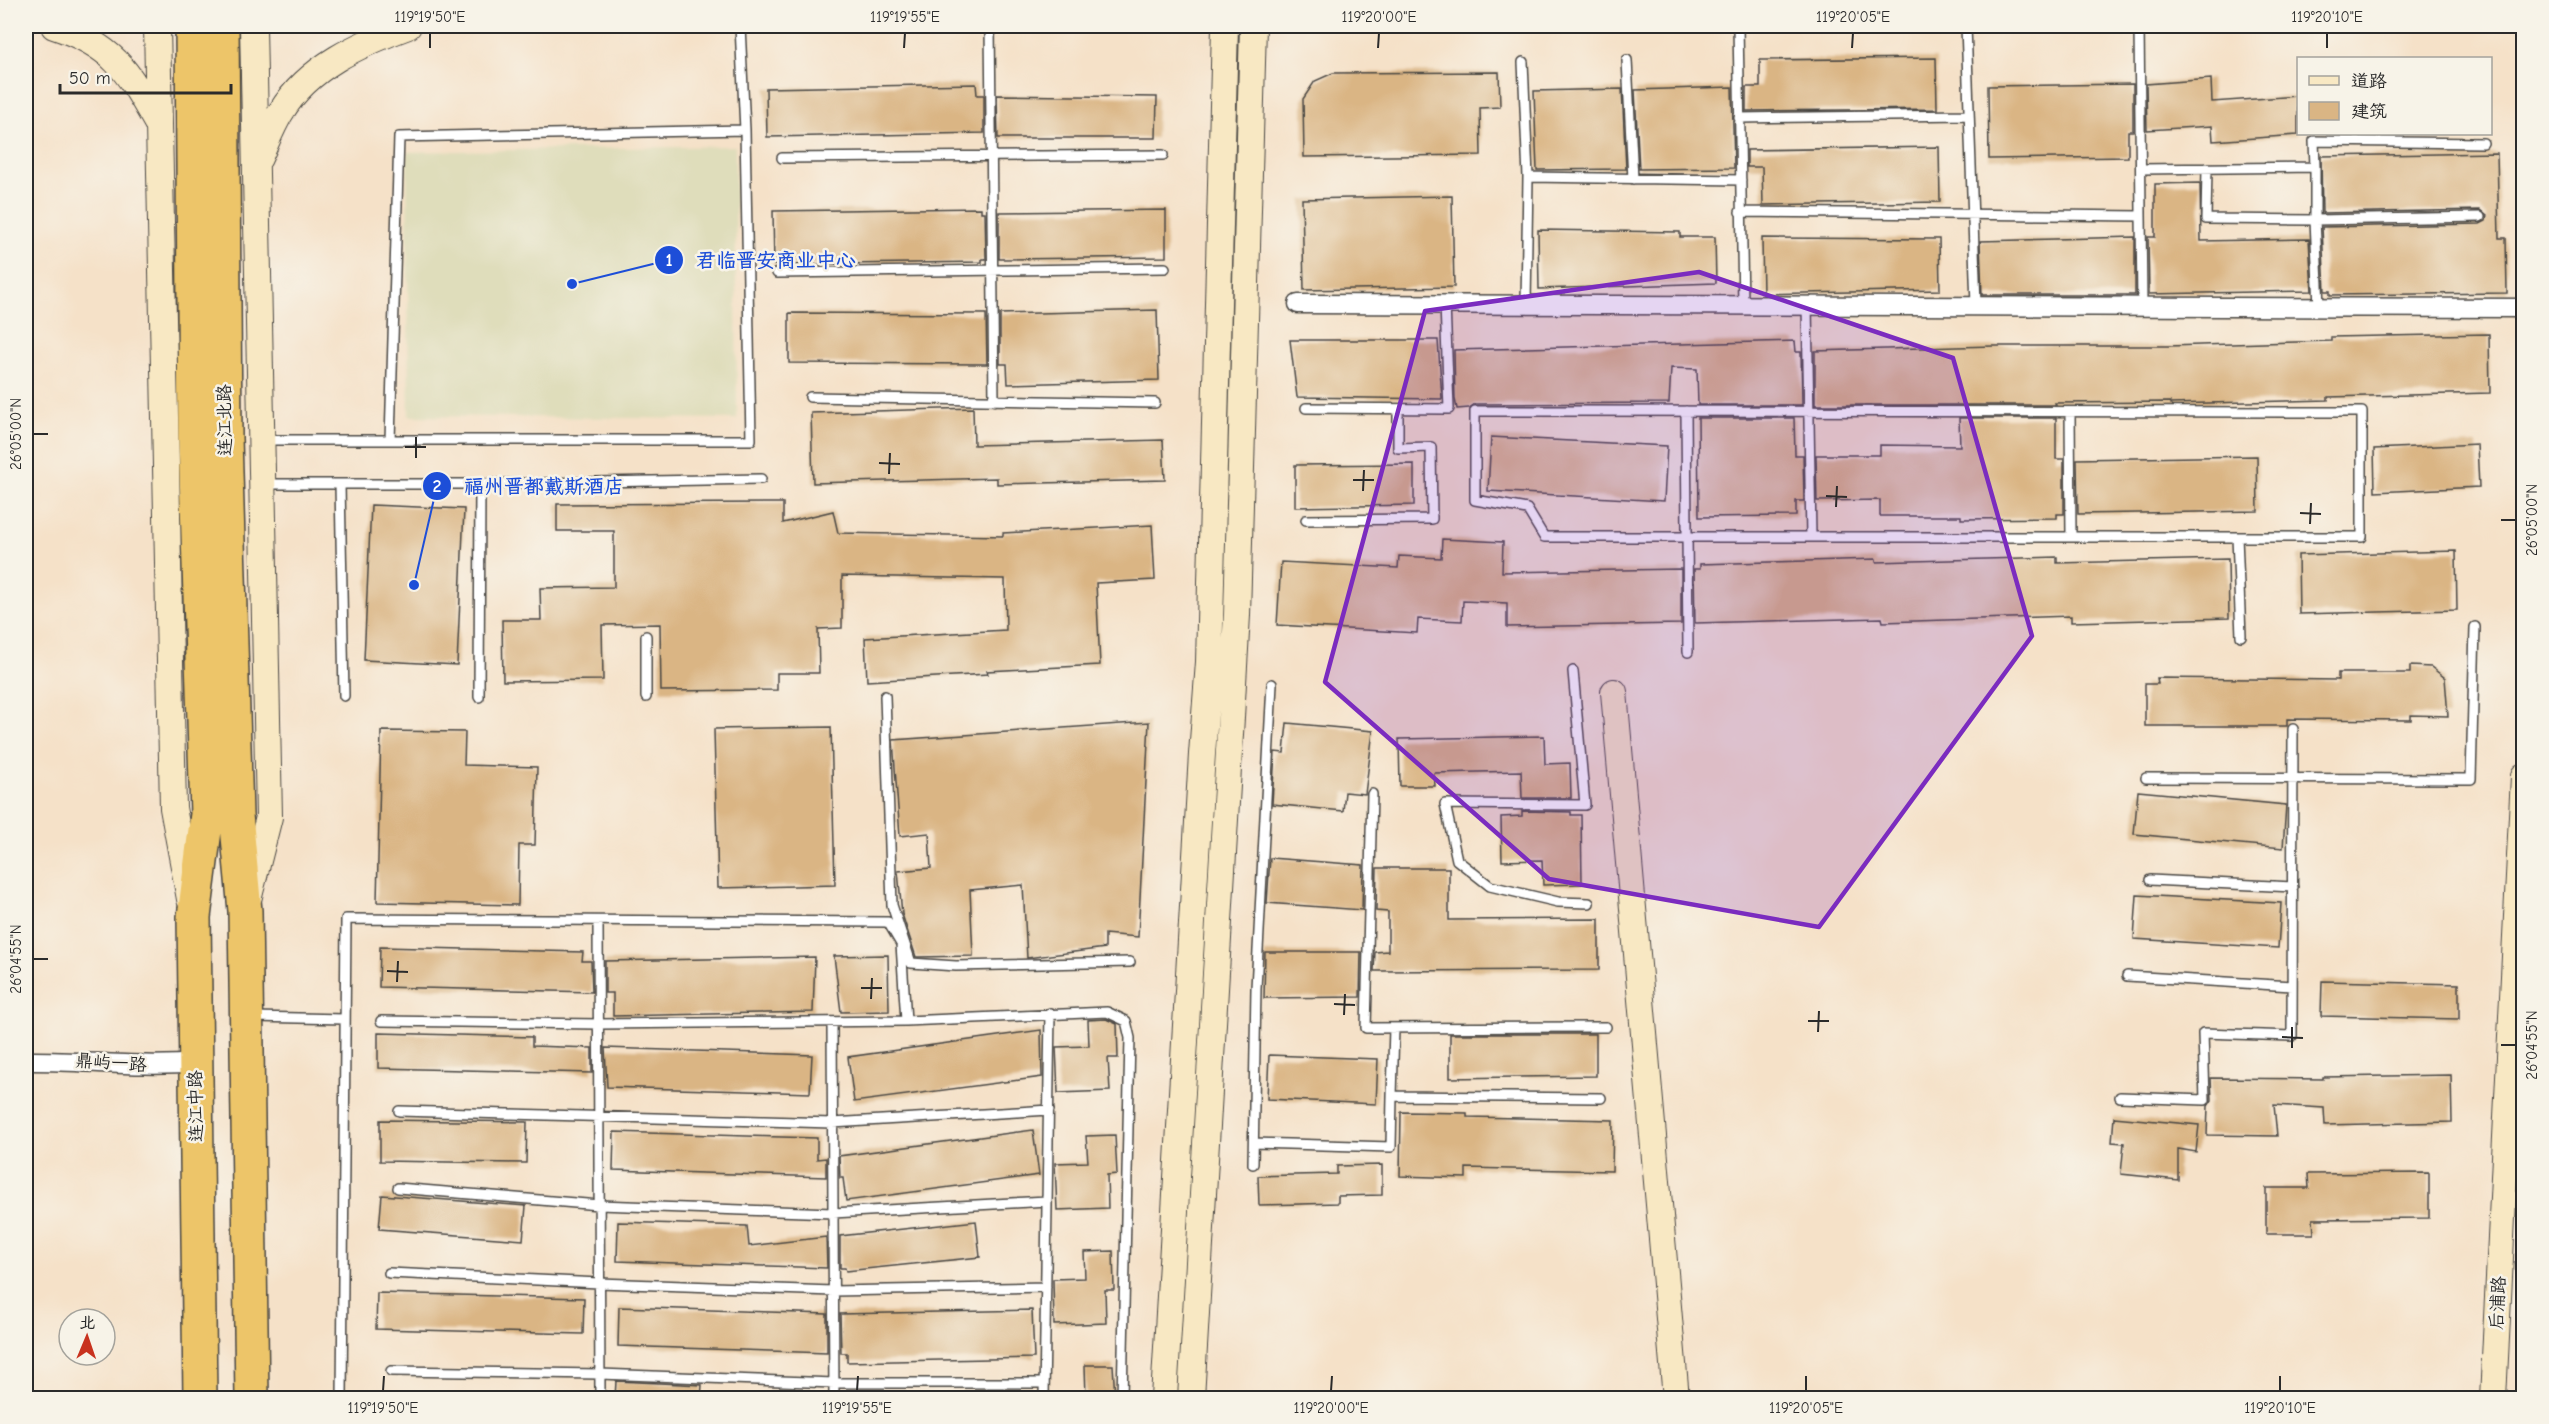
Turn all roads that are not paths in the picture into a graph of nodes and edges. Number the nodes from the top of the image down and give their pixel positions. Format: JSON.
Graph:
{"nodes":[{"id":1,"x":54,"y":26,"type":"edge"},
{"id":2,"x":157,"y":26,"type":"edge"},
{"id":3,"x":192,"y":26,"type":"edge"},
{"id":4,"x":222,"y":26,"type":"edge"},
{"id":5,"x":253,"y":26,"type":"edge"},
{"id":6,"x":408,"y":26,"type":"edge"},
{"id":7,"x":740,"y":26,"type":"edge"},
{"id":8,"x":990,"y":26,"type":"edge"},
{"id":9,"x":1225,"y":26,"type":"edge"},
{"id":10,"x":1253,"y":26,"type":"edge"},
{"id":11,"x":1738,"y":26,"type":"edge"},
{"id":12,"x":1966,"y":26,"type":"edge"},
{"id":13,"x":2139,"y":26,"type":"edge"},
{"id":14,"x":1627,"y":60,"type":"dead end"},
{"id":15,"x":1523,"y":62,"type":"dead end"},
{"id":16,"x":1968,"y":115,"type":"junction"},
{"id":17,"x":1739,"y":118,"type":"junction"},
{"id":18,"x":159,"y":126,"type":"junction"},
{"id":19,"x":745,"y":130,"type":"junction"},
{"id":20,"x":2483,"y":143,"type":"dead end"},
{"id":21,"x":1163,"y":155,"type":"dead end"},
{"id":22,"x":991,"y":156,"type":"junction"},
{"id":23,"x":782,"y":158,"type":"dead end"},
{"id":24,"x":255,"y":167,"type":"junction"},
{"id":25,"x":2315,"y":167,"type":"junction"},
{"id":26,"x":2207,"y":168,"type":"junction"},
{"id":27,"x":2141,"y":169,"type":"junction"},
{"id":28,"x":1528,"y":177,"type":"junction"},
{"id":29,"x":1633,"y":179,"type":"junction"},
{"id":30,"x":1741,"y":180,"type":"junction"},
{"id":31,"x":1740,"y":212,"type":"junction"},
{"id":32,"x":1972,"y":213,"type":"junction"},
{"id":33,"x":2141,"y":216,"type":"junction"},
{"id":34,"x":2480,"y":217,"type":"dead end"},
{"id":35,"x":2315,"y":220,"type":"junction"},
{"id":36,"x":1165,"y":268,"type":"dead end"},
{"id":37,"x":992,"y":270,"type":"junction"},
{"id":38,"x":777,"y":273,"type":"dead end"},
{"id":39,"x":1298,"y":304,"type":"dead end"},
{"id":40,"x":1445,"y":304,"type":"junction"},
{"id":41,"x":1526,"y":304,"type":"junction"},
{"id":42,"x":1743,"y":304,"type":"junction"},
{"id":43,"x":1807,"y":305,"type":"junction"},
{"id":44,"x":1976,"y":305,"type":"junction"},
{"id":45,"x":2142,"y":306,"type":"junction"},
{"id":46,"x":2319,"y":306,"type":"junction"},
{"id":47,"x":2523,"y":308,"type":"edge"},
{"id":48,"x":810,"y":397,"type":"dead end"},
{"id":49,"x":994,"y":401,"type":"junction"},
{"id":50,"x":1155,"y":403,"type":"dead end"},
{"id":51,"x":1306,"y":408,"type":"dead end"},
{"id":52,"x":1398,"y":409,"type":"junction"},
{"id":53,"x":1686,"y":411,"type":"junction"},
{"id":54,"x":1810,"y":411,"type":"junction"},
{"id":55,"x":2070,"y":412,"type":"junction"},
{"id":56,"x":262,"y":440,"type":"junction"},
{"id":57,"x":390,"y":440,"type":"junction"},
{"id":58,"x":761,"y":479,"type":"dead end"},
{"id":59,"x":263,"y":484,"type":"junction"},
{"id":60,"x":340,"y":484,"type":"junction"},
{"id":61,"x":480,"y":484,"type":"junction"},
{"id":62,"x":1306,"y":520,"type":"dead end"},
{"id":63,"x":1685,"y":537,"type":"junction"},
{"id":64,"x":1811,"y":537,"type":"junction"},
{"id":65,"x":2071,"y":537,"type":"junction"},
{"id":66,"x":2238,"y":537,"type":"junction"},
{"id":67,"x":2475,"y":627,"type":"dead end"},
{"id":68,"x":646,"y":636,"type":"dead end"},
{"id":69,"x":2241,"y":636,"type":"dead end"},
{"id":70,"x":1688,"y":652,"type":"dead end"},
{"id":71,"x":1573,"y":671,"type":"dead end"},
{"id":72,"x":1272,"y":684,"type":"dead end"},
{"id":73,"x":1614,"y":692,"type":"dead end"},
{"id":74,"x":344,"y":696,"type":"dead end"},
{"id":75,"x":885,"y":696,"type":"dead end"},
{"id":76,"x":479,"y":697,"type":"dead end"},
{"id":77,"x":646,"y":697,"type":"dead end"},
{"id":78,"x":2293,"y":729,"type":"dead end"},
{"id":79,"x":2523,"y":776,"type":"edge"},
{"id":80,"x":2146,"y":778,"type":"dead end"},
{"id":81,"x":2292,"y":780,"type":"junction"},
{"id":82,"x":1372,"y":794,"type":"dead end"},
{"id":83,"x":221,"y":814,"type":"junction"},
{"id":84,"x":2150,"y":880,"type":"dead end"},
{"id":85,"x":2292,"y":887,"type":"junction"},
{"id":86,"x":1589,"y":903,"type":"dead end"},
{"id":87,"x":245,"y":911,"type":"junction"},
{"id":88,"x":194,"y":916,"type":"junction"},
{"id":89,"x":598,"y":921,"type":"junction"},
{"id":90,"x":1130,"y":962,"type":"dead end"},
{"id":91,"x":2127,"y":976,"type":"dead end"},
{"id":92,"x":2292,"y":986,"type":"junction"},
{"id":93,"x":1050,"y":1013,"type":"junction"},
{"id":94,"x":246,"y":1017,"type":"junction"},
{"id":95,"x":344,"y":1019,"type":"junction"},
{"id":96,"x":381,"y":1021,"type":"dead end"},
{"id":97,"x":906,"y":1021,"type":"junction"},
{"id":98,"x":832,"y":1022,"type":"junction"},
{"id":99,"x":599,"y":1024,"type":"junction"},
{"id":100,"x":1394,"y":1028,"type":"junction"},
{"id":101,"x":1606,"y":1028,"type":"dead end"},
{"id":102,"x":26,"y":1061,"type":"edge"},
{"id":103,"x":196,"y":1063,"type":"junction"},
{"id":104,"x":1392,"y":1096,"type":"junction"},
{"id":105,"x":2120,"y":1097,"type":"dead end"},
{"id":106,"x":1601,"y":1098,"type":"dead end"},
{"id":107,"x":1049,"y":1110,"type":"junction"},
{"id":108,"x":399,"y":1111,"type":"dead end"},
{"id":109,"x":599,"y":1116,"type":"junction"},
{"id":110,"x":832,"y":1123,"type":"junction"},
{"id":111,"x":1254,"y":1143,"type":"junction"},
{"id":112,"x":1254,"y":1164,"type":"dead end"},
{"id":113,"x":398,"y":1188,"type":"dead end"},
{"id":114,"x":1047,"y":1201,"type":"junction"},
{"id":115,"x":599,"y":1205,"type":"junction"},
{"id":116,"x":833,"y":1213,"type":"junction"},
{"id":117,"x":248,"y":1226,"type":"junction"},
{"id":118,"x":198,"y":1231,"type":"junction"},
{"id":119,"x":389,"y":1273,"type":"dead end"},
{"id":120,"x":599,"y":1283,"type":"junction"},
{"id":121,"x":1046,"y":1287,"type":"junction"},
{"id":122,"x":833,"y":1291,"type":"junction"},
{"id":123,"x":391,"y":1371,"type":"dead end"},
{"id":124,"x":600,"y":1374,"type":"junction"},
{"id":125,"x":834,"y":1383,"type":"junction"},
{"id":126,"x":1044,"y":1383,"type":"junction"},
{"id":127,"x":186,"y":1398,"type":"edge"},
{"id":128,"x":200,"y":1398,"type":"edge"},
{"id":129,"x":252,"y":1398,"type":"edge"},
{"id":130,"x":267,"y":1398,"type":"edge"},
{"id":131,"x":342,"y":1398,"type":"edge"},
{"id":132,"x":600,"y":1398,"type":"edge"},
{"id":133,"x":834,"y":1398,"type":"edge"},
{"id":134,"x":1044,"y":1398,"type":"edge"},
{"id":135,"x":1122,"y":1398,"type":"edge"},
{"id":136,"x":1164,"y":1398,"type":"edge"},
{"id":137,"x":1191,"y":1398,"type":"edge"},
{"id":138,"x":1676,"y":1398,"type":"edge"},
{"id":139,"x":2493,"y":1398,"type":"edge"}],
"edges":[{"from":1,"to":18,"type":"main road"},
{"from":2,"to":18,"type":"main road"},
{"from":3,"to":83,"type":"highway","name":"连江北路"},
{"from":4,"to":83,"type":"highway","name":"连江北路"},
{"from":5,"to":24,"type":"main road"},
{"from":6,"to":24,"type":"main road"},
{"from":7,"to":19,"type":"lane"},
{"from":8,"to":22,"type":"lane"},
{"from":9,"to":136,"type":"main road"},
{"from":10,"to":137,"type":"main road"},
{"from":11,"to":17,"type":"lane"},
{"from":12,"to":16,"type":"lane"},
{"from":13,"to":27,"type":"lane"},
{"from":14,"to":29,"type":"lane"},
{"from":15,"to":28,"type":"lane"},
{"from":16,"to":17,"type":"lane"},
{"from":16,"to":32,"type":"lane"},
{"from":17,"to":30,"type":"lane"},
{"from":18,"to":88,"type":"main road"},
{"from":19,"to":57,"type":"lane"},
{"from":19,"to":57,"type":"lane"},
{"from":20,"to":25,"type":"lane"},
{"from":21,"to":22,"type":"lane"},
{"from":22,"to":23,"type":"lane"},
{"from":22,"to":37,"type":"lane"},
{"from":24,"to":56,"type":"main road"},
{"from":25,"to":26,"type":"lane"},
{"from":25,"to":35,"type":"lane"},
{"from":26,"to":27,"type":"lane"},
{"from":26,"to":35,"type":"lane"},
{"from":27,"to":33,"type":"lane"},
{"from":28,"to":29,"type":"lane"},
{"from":28,"to":41,"type":"lane"},
{"from":29,"to":30,"type":"lane"},
{"from":30,"to":31,"type":"lane"},
{"from":31,"to":32,"type":"lane"},
{"from":31,"to":42,"type":"lane"},
{"from":32,"to":33,"type":"lane"},
{"from":32,"to":44,"type":"lane"},
{"from":33,"to":45,"type":"lane"},
{"from":34,"to":35,"type":"lane"},
{"from":35,"to":46,"type":"lane"},
{"from":36,"to":37,"type":"lane"},
{"from":37,"to":38,"type":"lane"},
{"from":37,"to":49,"type":"lane"},
{"from":39,"to":40,"type":"street"},
{"from":40,"to":41,"type":"street"},
{"from":40,"to":52,"type":"lane"},
{"from":41,"to":42,"type":"street"},
{"from":42,"to":43,"type":"street"},
{"from":43,"to":44,"type":"street"},
{"from":43,"to":54,"type":"lane"},
{"from":44,"to":45,"type":"street"},
{"from":45,"to":46,"type":"street"},
{"from":46,"to":47,"type":"street"},
{"from":48,"to":49,"type":"lane"},
{"from":49,"to":50,"type":"lane"},
{"from":51,"to":52,"type":"lane"},
{"from":52,"to":62,"type":"lane"},
{"from":53,"to":54,"type":"lane"},
{"from":53,"to":63,"type":"lane"},
{"from":53,"to":63,"type":"lane"},
{"from":54,"to":55,"type":"lane"},
{"from":54,"to":64,"type":"lane"},
{"from":55,"to":65,"type":"lane"},
{"from":55,"to":66,"type":"lane"},
{"from":56,"to":57,"type":"lane"},
{"from":56,"to":59,"type":"main road"},
{"from":58,"to":61,"type":"lane"},
{"from":59,"to":60,"type":"lane"},
{"from":59,"to":87,"type":"main road"},
{"from":60,"to":61,"type":"lane"},
{"from":60,"to":74,"type":"lane"},
{"from":61,"to":76,"type":"lane"},
{"from":63,"to":64,"type":"lane"},
{"from":63,"to":70,"type":"lane"},
{"from":64,"to":65,"type":"lane"},
{"from":65,"to":66,"type":"lane"},
{"from":66,"to":69,"type":"lane"},
{"from":67,"to":81,"type":"lane"},
{"from":68,"to":77,"type":"lane"},
{"from":71,"to":86,"type":"lane"},
{"from":72,"to":111,"type":"lane"},
{"from":73,"to":138,"type":"main road"},
{"from":75,"to":90,"type":"lane"},
{"from":78,"to":81,"type":"lane"},
{"from":79,"to":139,"type":"main road","name":"后浦路"},
{"from":80,"to":81,"type":"lane"},
{"from":81,"to":85,"type":"lane"},
{"from":82,"to":100,"type":"lane"},
{"from":83,"to":87,"type":"highway"},
{"from":83,"to":88,"type":"highway","name":"连江中路"},
{"from":84,"to":85,"type":"lane"},
{"from":85,"to":92,"type":"lane"},
{"from":87,"to":94,"type":"highway"},
{"from":88,"to":103,"type":"highway","name":"连江中路"},
{"from":89,"to":95,"type":"lane"},
{"from":89,"to":97,"type":"lane"},
{"from":89,"to":99,"type":"lane"},
{"from":91,"to":92,"type":"lane"},
{"from":92,"to":105,"type":"lane"},
{"from":93,"to":97,"type":"lane"},
{"from":93,"to":107,"type":"lane"},
{"from":93,"to":135,"type":"lane"},
{"from":94,"to":95,"type":"lane"},
{"from":94,"to":117,"type":"highway"},
{"from":95,"to":131,"type":"lane"},
{"from":96,"to":99,"type":"lane"},
{"from":97,"to":98,"type":"lane"},
{"from":98,"to":99,"type":"lane"},
{"from":98,"to":110,"type":"lane"},
{"from":99,"to":109,"type":"lane"},
{"from":100,"to":101,"type":"lane"},
{"from":100,"to":104,"type":"lane"},
{"from":102,"to":103,"type":"street","name":"鼎屿一路"},
{"from":103,"to":118,"type":"highway","name":"连江中路"},
{"from":104,"to":106,"type":"lane"},
{"from":104,"to":111,"type":"lane"},
{"from":107,"to":110,"type":"lane"},
{"from":107,"to":114,"type":"lane"},
{"from":108,"to":109,"type":"lane"},
{"from":109,"to":110,"type":"lane"},
{"from":109,"to":115,"type":"lane"},
{"from":110,"to":116,"type":"lane"},
{"from":111,"to":112,"type":"lane"},
{"from":113,"to":115,"type":"lane"},
{"from":114,"to":116,"type":"lane"},
{"from":114,"to":121,"type":"lane"},
{"from":115,"to":116,"type":"lane"},
{"from":115,"to":120,"type":"lane"},
{"from":116,"to":122,"type":"lane"},
{"from":117,"to":129,"type":"highway"},
{"from":117,"to":130,"type":"main road"},
{"from":118,"to":127,"type":"main road"},
{"from":118,"to":128,"type":"highway","name":"连江中路"},
{"from":119,"to":120,"type":"lane"},
{"from":120,"to":122,"type":"lane"},
{"from":120,"to":124,"type":"lane"},
{"from":121,"to":122,"type":"lane"},
{"from":121,"to":126,"type":"lane"},
{"from":122,"to":125,"type":"lane"},
{"from":123,"to":124,"type":"lane"},
{"from":124,"to":125,"type":"lane"},
{"from":124,"to":132,"type":"lane"},
{"from":125,"to":126,"type":"lane"},
{"from":125,"to":133,"type":"lane"},
{"from":126,"to":134,"type":"lane"}]}
